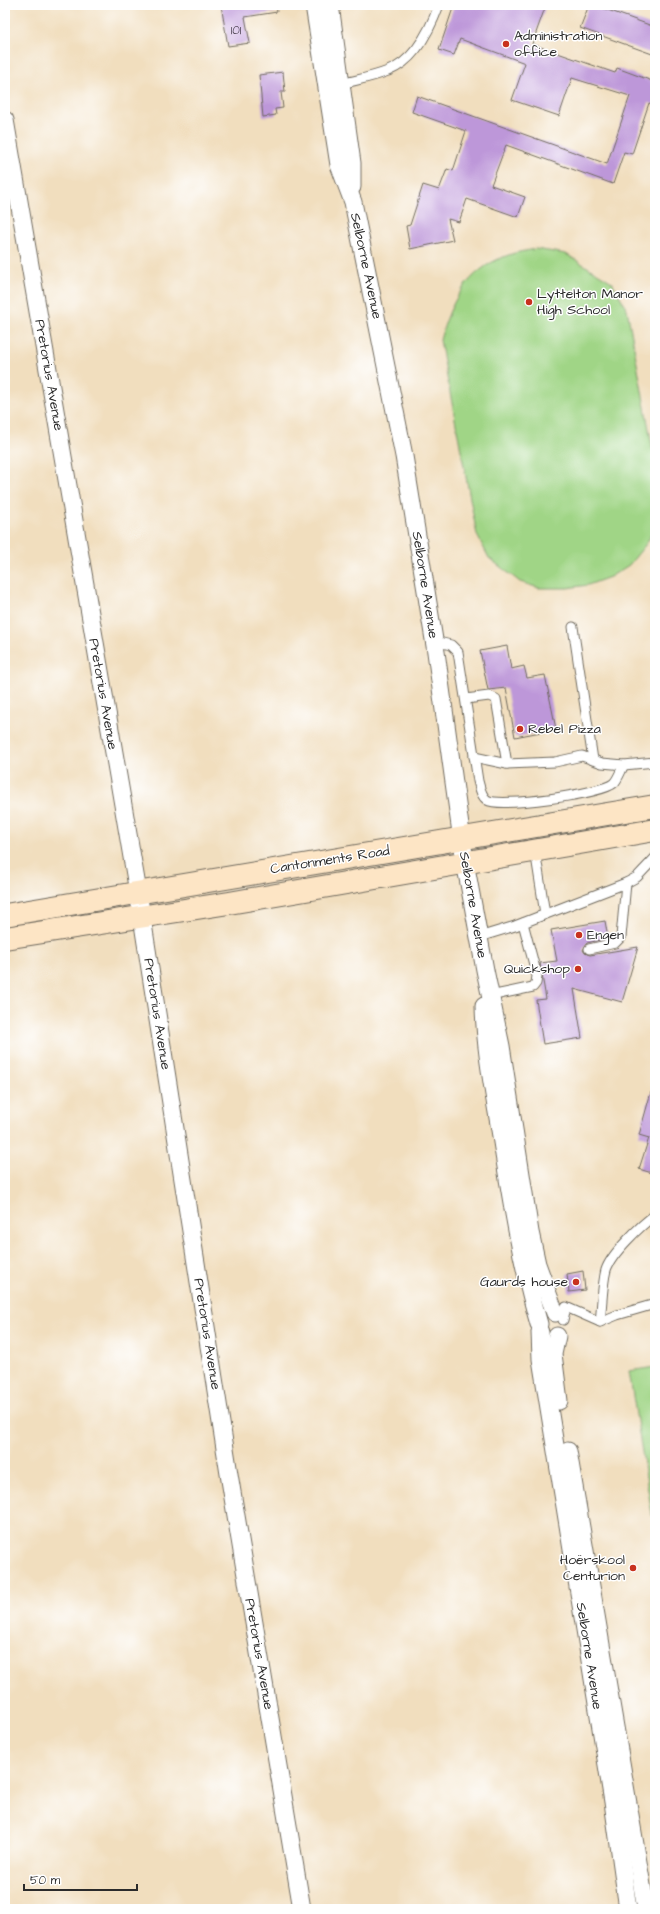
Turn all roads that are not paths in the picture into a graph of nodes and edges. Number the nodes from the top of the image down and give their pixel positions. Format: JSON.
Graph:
{"nodes":[{"id":1,"x":314,"y":5,"type":"edge"},
{"id":2,"x":330,"y":5,"type":"edge"},
{"id":3,"x":439,"y":5,"type":"edge"},
{"id":4,"x":341,"y":84,"type":"junction"},
{"id":5,"x":5,"y":120,"type":"edge"},
{"id":6,"x":353,"y":202,"type":"junction"},
{"id":7,"x":573,"y":627,"type":"dead end"},
{"id":8,"x":434,"y":641,"type":"junction"},
{"id":9,"x":466,"y":699,"type":"junction"},
{"id":10,"x":474,"y":757,"type":"junction"},
{"id":11,"x":593,"y":760,"type":"junction"},
{"id":12,"x":655,"y":762,"type":"edge"},
{"id":13,"x":507,"y":764,"type":"junction"},
{"id":14,"x":624,"y":764,"type":"junction"},
{"id":15,"x":655,"y":806,"type":"edge"},
{"id":16,"x":655,"y":830,"type":"edge"},
{"id":17,"x":462,"y":838,"type":"junction"},
{"id":18,"x":536,"y":850,"type":"junction"},
{"id":19,"x":655,"y":858,"type":"edge"},
{"id":20,"x":465,"y":862,"type":"junction"},
{"id":21,"x":626,"y":883,"type":"junction"},
{"id":22,"x":138,"y":892,"type":"junction"},
{"id":23,"x":5,"y":914,"type":"edge"},
{"id":24,"x":545,"y":914,"type":"junction"},
{"id":25,"x":141,"y":916,"type":"junction"},
{"id":26,"x":523,"y":923,"type":"junction"},
{"id":27,"x":479,"y":937,"type":"junction"},
{"id":28,"x":5,"y":938,"type":"edge"},
{"id":29,"x":589,"y":948,"type":"dead end"},
{"id":30,"x":485,"y":970,"type":"junction"},
{"id":31,"x":490,"y":996,"type":"junction"},
{"id":32,"x":490,"y":1021,"type":"junction"},
{"id":33,"x":655,"y":1215,"type":"edge"},
{"id":34,"x":655,"y":1304,"type":"edge"},
{"id":35,"x":559,"y":1317,"type":"junction"},
{"id":36,"x":600,"y":1322,"type":"junction"},
{"id":37,"x":540,"y":1328,"type":"junction"},
{"id":38,"x":557,"y":1336,"type":"junction"},
{"id":39,"x":585,"y":1592,"type":"junction"},
{"id":40,"x":620,"y":1802,"type":"junction"},
{"id":41,"x":302,"y":1909,"type":"edge"},
{"id":42,"x":628,"y":1909,"type":"edge"},
{"id":43,"x":646,"y":1909,"type":"edge"}],
"edges":[{"from":1,"to":6,"type":"street","name":"Selborne Avenue"},
{"from":2,"to":4,"type":"street","name":"Selborne Avenue"},
{"from":3,"to":4,"type":"lane"},
{"from":4,"to":6,"type":"street","name":"Selborne Avenue"},
{"from":5,"to":22,"type":"street","name":"Pretorius Avenue"},
{"from":6,"to":8,"type":"street","name":"Selborne Avenue"},
{"from":7,"to":11,"type":"lane"},
{"from":8,"to":9,"type":"lane"},
{"from":8,"to":17,"type":"street","name":"Selborne Avenue"},
{"from":9,"to":10,"type":"lane"},
{"from":9,"to":13,"type":"lane"},
{"from":10,"to":13,"type":"lane"},
{"from":10,"to":14,"type":"lane"},
{"from":11,"to":13,"type":"lane"},
{"from":11,"to":14,"type":"lane"},
{"from":12,"to":14,"type":"lane"},
{"from":15,"to":17,"type":"main road","name":"Cantonments Road"},
{"from":16,"to":18,"type":"main road","name":"Cantonments Road"},
{"from":17,"to":20,"type":"street","name":"Selborne Avenue"},
{"from":17,"to":22,"type":"main road","name":"Cantonments Road"},
{"from":18,"to":20,"type":"main road","name":"Cantonments Road"},
{"from":18,"to":24,"type":"lane"},
{"from":19,"to":21,"type":"lane"},
{"from":20,"to":25,"type":"main road","name":"Cantonments Road"},
{"from":20,"to":27,"type":"street","name":"Selborne Avenue"},
{"from":21,"to":24,"type":"lane"},
{"from":21,"to":29,"type":"lane"},
{"from":22,"to":23,"type":"main road","name":"Cantonments Road"},
{"from":22,"to":25,"type":"street","name":"Pretorius Avenue"},
{"from":24,"to":26,"type":"lane"},
{"from":25,"to":28,"type":"main road","name":"Cantonments Road"},
{"from":25,"to":41,"type":"street","name":"Pretorius Avenue"},
{"from":26,"to":27,"type":"lane"},
{"from":26,"to":31,"type":"lane"},
{"from":27,"to":30,"type":"street","name":"Selborne Avenue"},
{"from":30,"to":31,"type":"street","name":"Selborne Avenue"},
{"from":30,"to":32,"type":"street","name":"Selborne Avenue"},
{"from":31,"to":32,"type":"street","name":"Selborne Avenue"},
{"from":32,"to":35,"type":"street","name":"Selborne Avenue"},
{"from":32,"to":37,"type":"street","name":"Selborne Avenue"},
{"from":33,"to":36,"type":"lane"},
{"from":34,"to":36,"type":"lane"},
{"from":35,"to":36,"type":"lane"},
{"from":35,"to":37,"type":"street"},
{"from":35,"to":38,"type":"street"},
{"from":37,"to":38,"type":"street"},
{"from":37,"to":39,"type":"street","name":"Selborne Avenue"},
{"from":38,"to":39,"type":"street","name":"Selborne Avenue"},
{"from":39,"to":40,"type":"street","name":"Selborne Avenue"},
{"from":40,"to":42,"type":"street","name":"Selborne Avenue"},
{"from":40,"to":43,"type":"street","name":"Selborne Avenue"}]}
